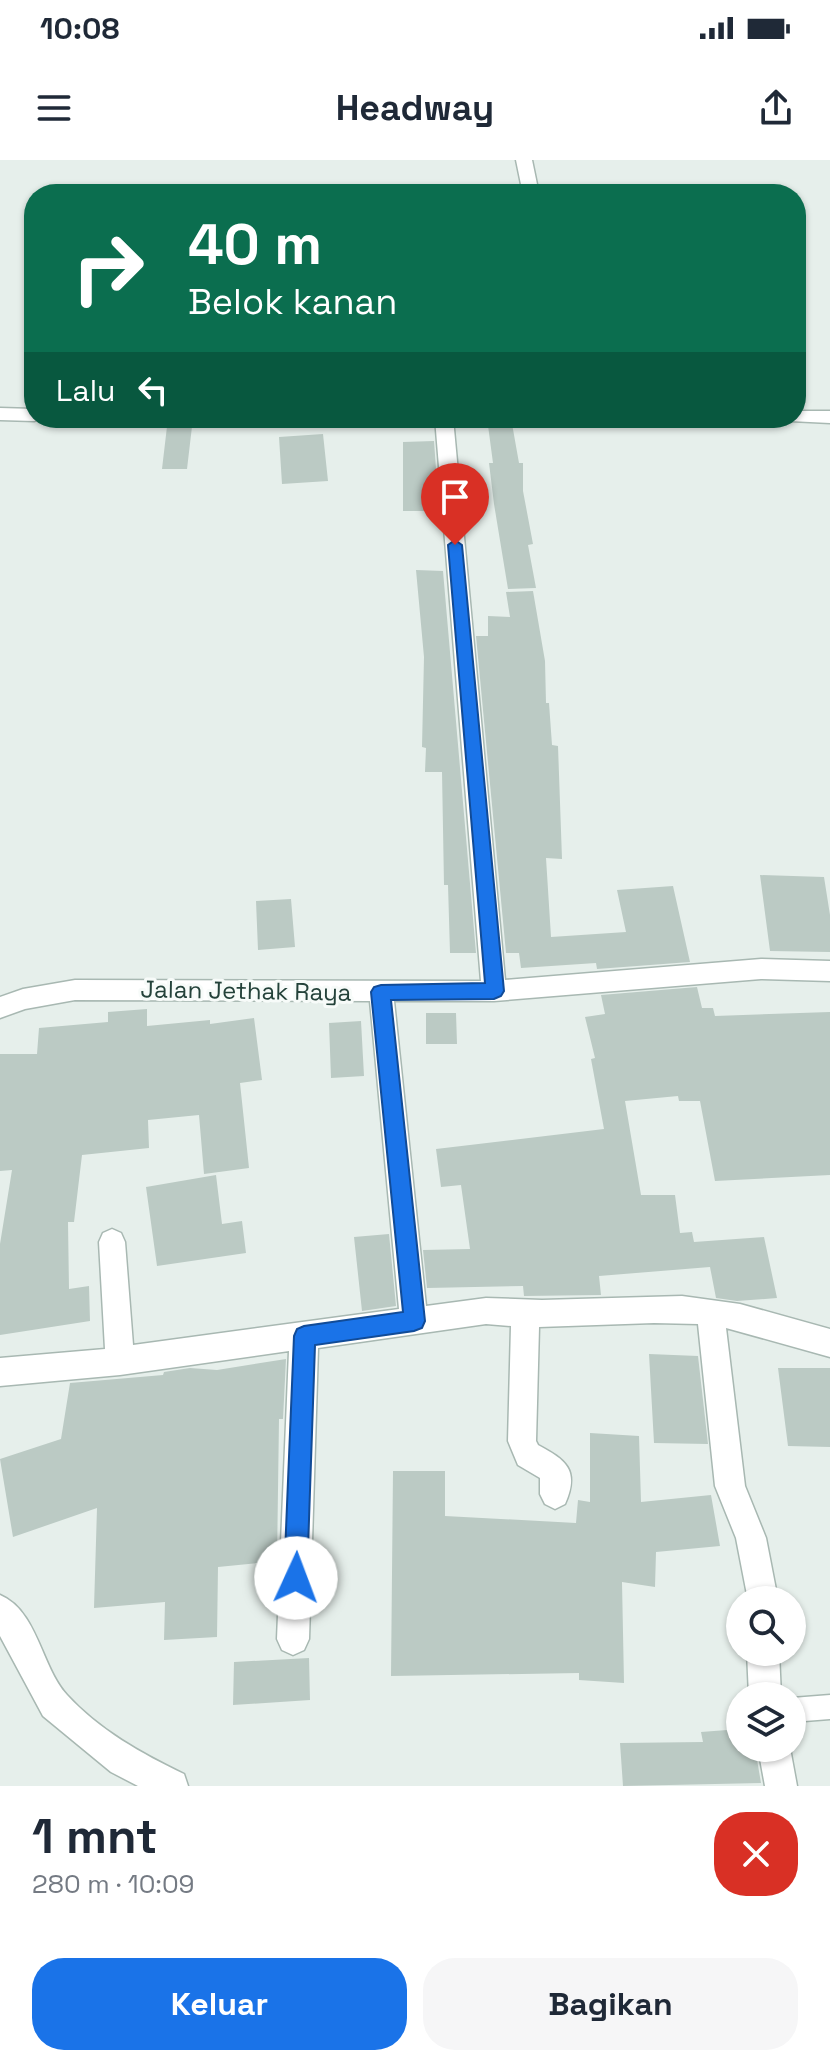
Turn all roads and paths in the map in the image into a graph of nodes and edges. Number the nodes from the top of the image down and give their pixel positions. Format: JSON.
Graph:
{"nodes":[{"id":1,"x":524,"y":160,"type":"edge"},
{"id":2,"x":529,"y":184,"type":"edge"},
{"id":3,"x":0,"y":414,"type":"edge"},
{"id":4,"x":24,"y":415,"type":"edge"},
{"id":5,"x":806,"y":417,"type":"edge"},
{"id":6,"x":830,"y":417,"type":"edge"},
{"id":7,"x":445,"y":428,"type":"edge"},
{"id":8,"x":830,"y":971,"type":"edge"},
{"id":9,"x":494,"y":991,"type":"junction"},
{"id":10,"x":381,"y":992,"type":"junction"},
{"id":11,"x":0,"y":1008,"type":"edge"},
{"id":12,"x":112,"y":1242,"type":"dead end"},
{"id":13,"x":710,"y":1312,"type":"junction"},
{"id":14,"x":525,"y":1316,"type":"junction"},
{"id":15,"x":414,"y":1321,"type":"junction"},
{"id":16,"x":304,"y":1336,"type":"junction"},
{"id":17,"x":830,"y":1343,"type":"edge"},
{"id":18,"x":120,"y":1361,"type":"junction"},
{"id":19,"x":0,"y":1372,"type":"edge"},
{"id":20,"x":555,"y":1494,"type":"dead end"},
{"id":21,"x":760,"y":1586,"type":"edge"},
{"id":22,"x":0,"y":1610,"type":"edge"},
{"id":23,"x":293,"y":1639,"type":"dead end"},
{"id":24,"x":830,"y":1707,"type":"edge"},
{"id":25,"x":806,"y":1709,"type":"edge"},
{"id":26,"x":777,"y":1762,"type":"edge"},
{"id":27,"x":172,"y":1786,"type":"edge"},
{"id":28,"x":781,"y":1786,"type":"edge"}],
"edges":[{"from":1,"to":2,"type":"street"},
{"from":3,"to":4,"type":"street"},
{"from":5,"to":6,"type":"street"},
{"from":7,"to":9,"type":"street"},
{"from":8,"to":9,"type":"street","name":"Jalan Jethak Raya"},
{"from":9,"to":10,"type":"street","name":"Jalan Jethak Raya"},
{"from":10,"to":11,"type":"street","name":"Jalan Jethak Raya"},
{"from":10,"to":15,"type":"street"},
{"from":12,"to":18,"type":"street"},
{"from":13,"to":14,"type":"street"},
{"from":13,"to":17,"type":"street"},
{"from":13,"to":21,"type":"street"},
{"from":14,"to":15,"type":"street"},
{"from":14,"to":20,"type":"street"},
{"from":15,"to":16,"type":"street"},
{"from":16,"to":18,"type":"street"},
{"from":16,"to":23,"type":"street"},
{"from":18,"to":19,"type":"street"},
{"from":22,"to":27,"type":"street"},
{"from":24,"to":25,"type":"lane"},
{"from":26,"to":28,"type":"street"}]}
